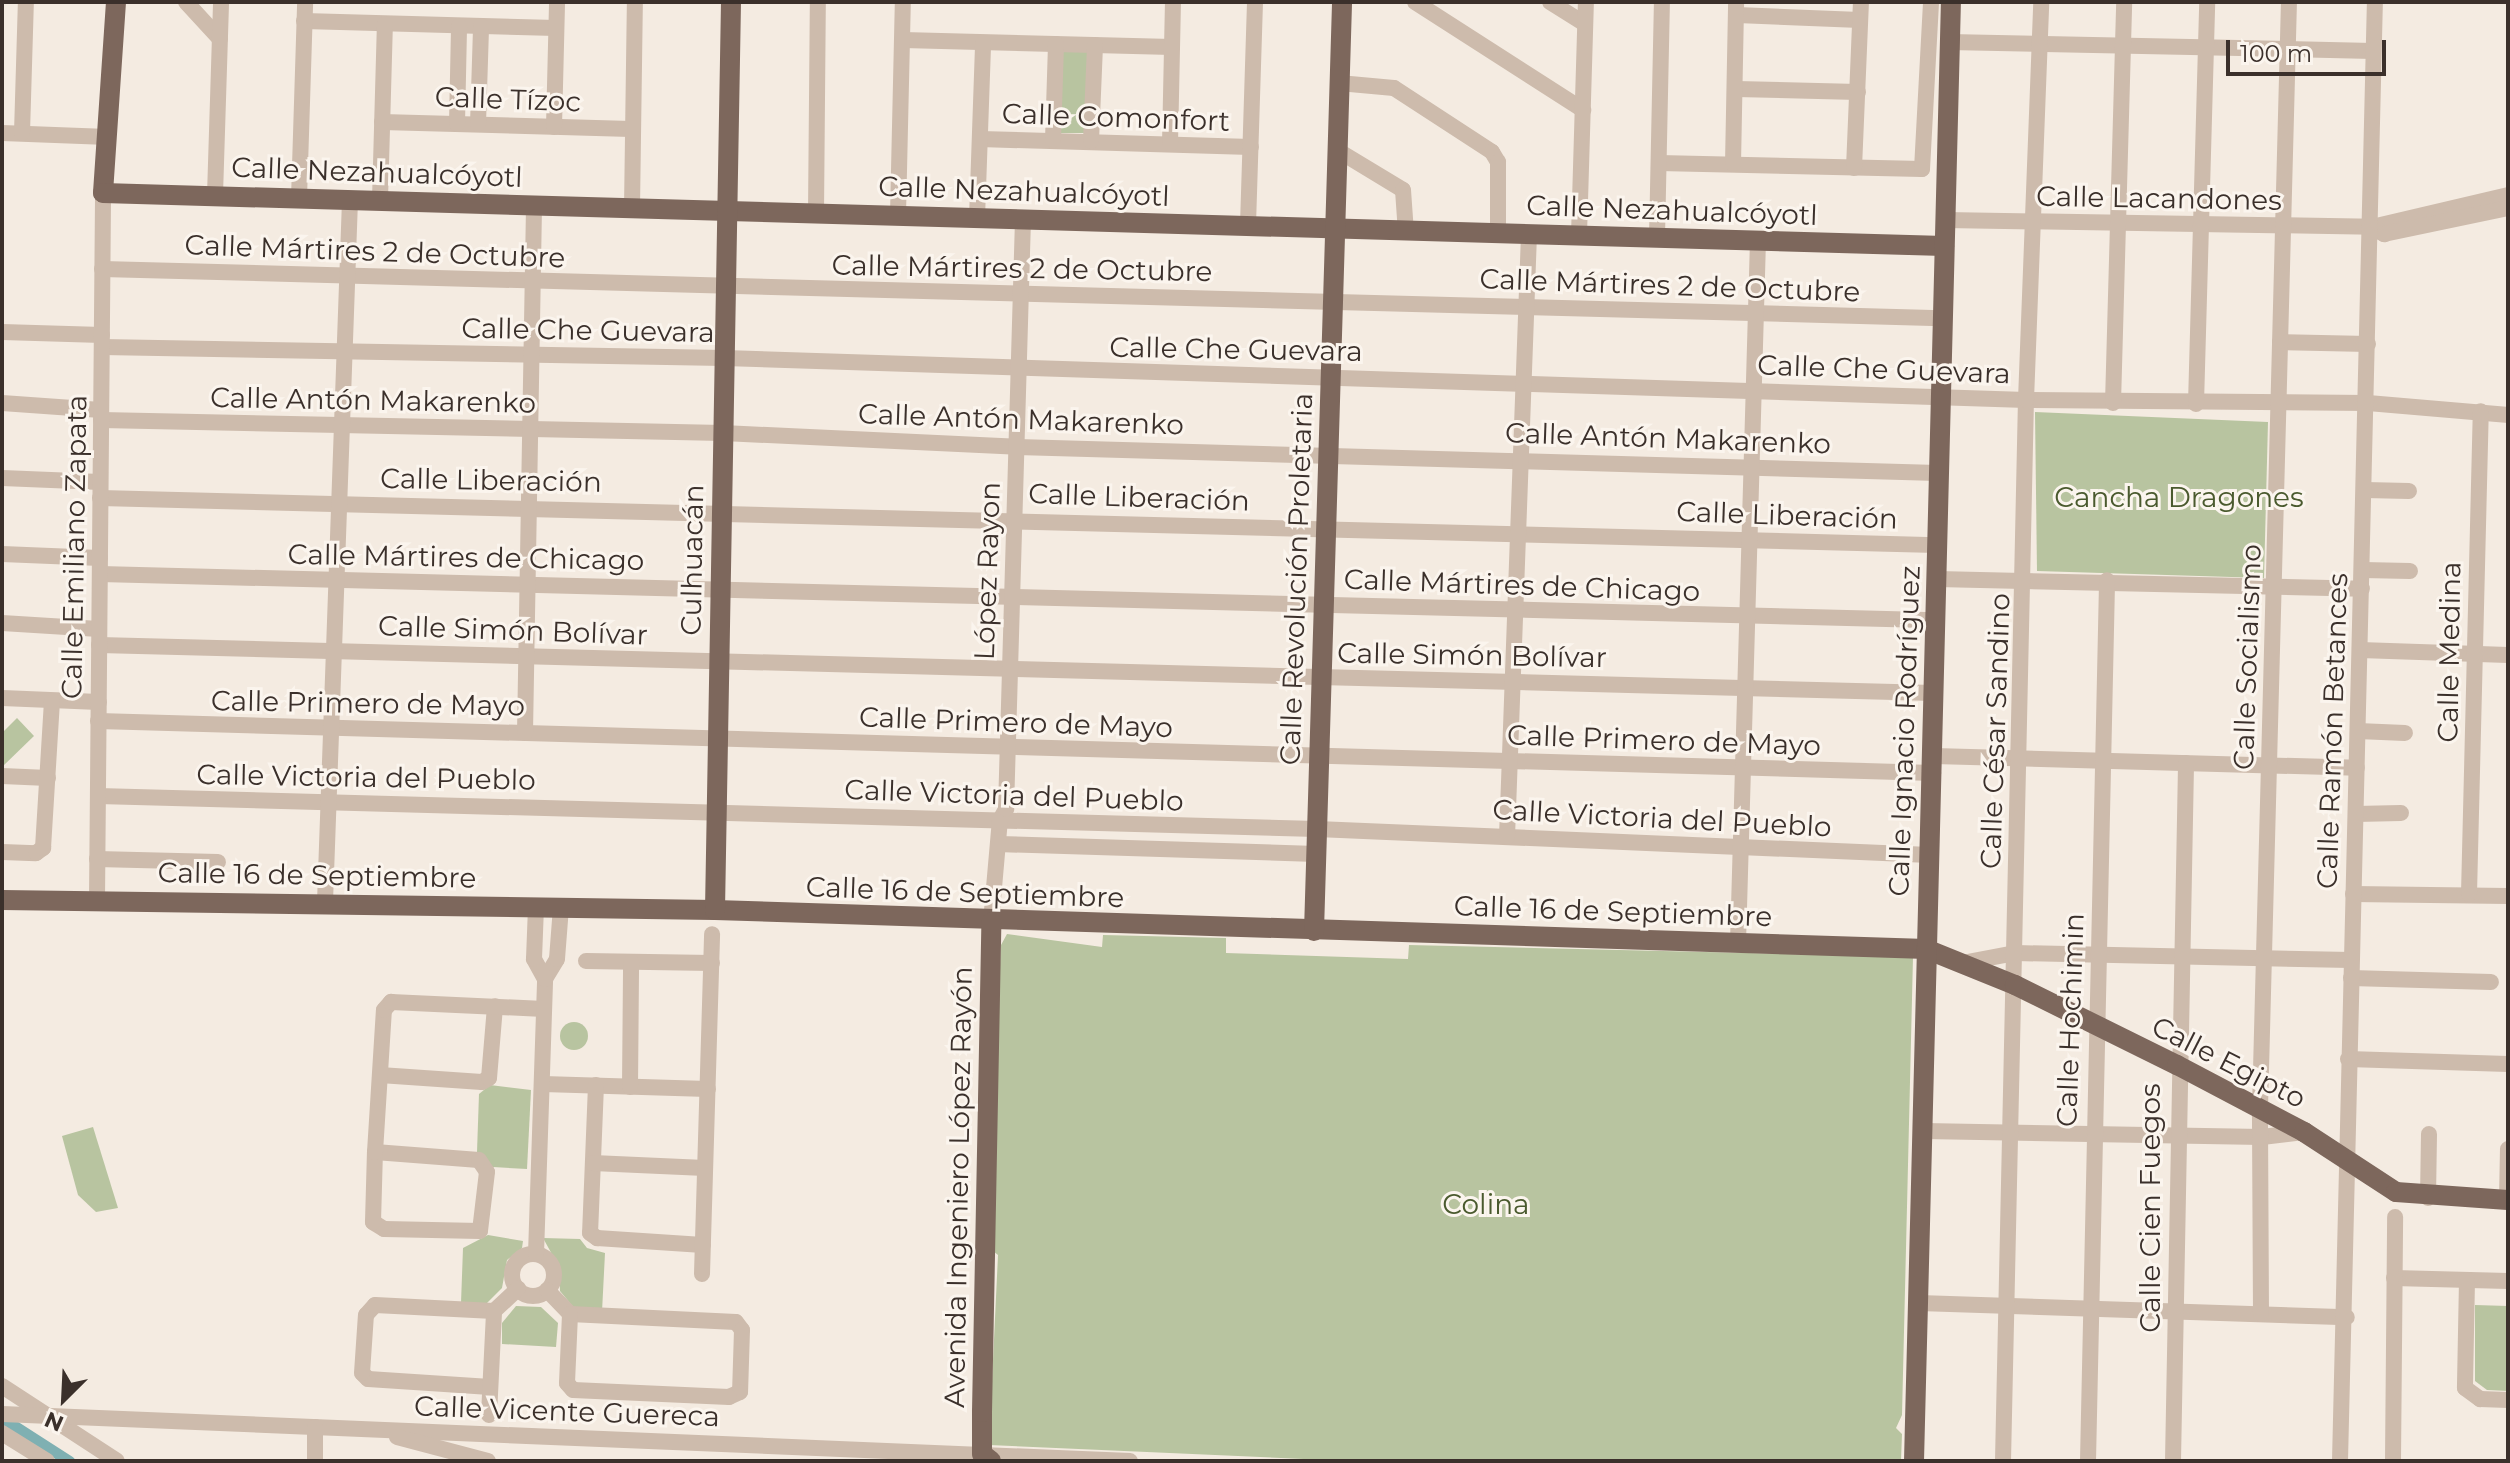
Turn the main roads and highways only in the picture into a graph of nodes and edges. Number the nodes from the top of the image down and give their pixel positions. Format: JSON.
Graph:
{"nodes":[{"id":1,"x":116,"y":2,"type":"edge"},
{"id":2,"x":731,"y":2,"type":"edge"},
{"id":3,"x":1342,"y":2,"type":"edge"},
{"id":4,"x":1951,"y":2,"type":"edge"},
{"id":5,"x":726,"y":210,"type":"junction"},
{"id":6,"x":1335,"y":228,"type":"junction"},
{"id":7,"x":1944,"y":246,"type":"junction"},
{"id":8,"x":2,"y":900,"type":"edge"},
{"id":9,"x":715,"y":910,"type":"junction"},
{"id":10,"x":991,"y":922,"type":"junction"},
{"id":11,"x":1314,"y":931,"type":"junction"},
{"id":12,"x":1926,"y":949,"type":"junction"},
{"id":13,"x":2508,"y":1200,"type":"edge"},
{"id":14,"x":987,"y":1458,"type":"edge"},
{"id":15,"x":1914,"y":1461,"type":"edge"}],
"edges":[{"from":1,"to":5,"type":"main road","name":"Calle Nezahualcóyotl"},
{"from":2,"to":5,"type":"main road","name":"Culhuacán"},
{"from":3,"to":6,"type":"main road","name":"Calle Revolución Proletaria"},
{"from":4,"to":7,"type":"main road","name":"Calle Ignacio Rodríguez"},
{"from":5,"to":6,"type":"main road","name":"Calle Nezahualcóyotl"},
{"from":5,"to":9,"type":"main road","name":"Culhuacán"},
{"from":6,"to":7,"type":"main road","name":"Calle Nezahualcóyotl"},
{"from":6,"to":11,"type":"main road","name":"Calle Revolución Proletaria"},
{"from":7,"to":12,"type":"main road","name":"Calle Ignacio Rodríguez"},
{"from":8,"to":9,"type":"main road","name":"Calle 16 de Septiembre"},
{"from":9,"to":10,"type":"main road","name":"Calle 16 de Septiembre"},
{"from":10,"to":11,"type":"main road","name":"Calle 16 de Septiembre"},
{"from":10,"to":14,"type":"main road","name":"Avenida Ingeniero López Rayón"},
{"from":11,"to":12,"type":"main road","name":"Calle 16 de Septiembre"},
{"from":12,"to":13,"type":"main road","name":"Calle Egipto"},
{"from":12,"to":15,"type":"main road","name":"Calle Ignacio Rodríguez"}]}
